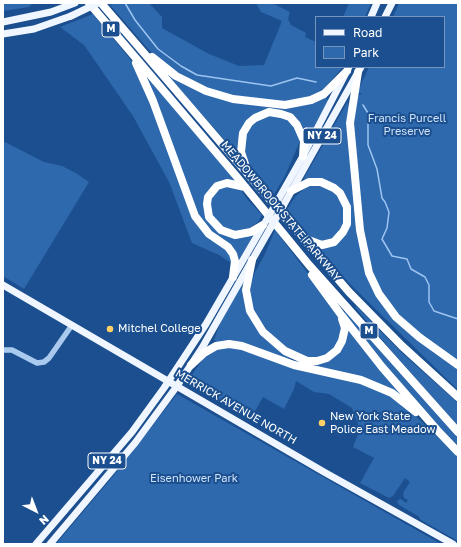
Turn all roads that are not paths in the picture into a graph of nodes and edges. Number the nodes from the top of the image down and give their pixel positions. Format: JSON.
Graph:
{"nodes":[{"id":1,"x":75,"y":3,"type":"edge"},
{"id":2,"x":89,"y":3,"type":"edge"},
{"id":3,"x":98,"y":3,"type":"edge"},
{"id":4,"x":101,"y":3,"type":"edge"},
{"id":5,"x":377,"y":3,"type":"edge"},
{"id":6,"x":392,"y":3,"type":"edge"},
{"id":7,"x":371,"y":16,"type":"edge"},
{"id":8,"x":386,"y":16,"type":"edge"},
{"id":9,"x":3,"y":22,"type":"edge"},
{"id":10,"x":3,"y":34,"type":"edge"},
{"id":11,"x":140,"y":48,"type":"junction"},
{"id":12,"x":133,"y":55,"type":"junction"},
{"id":13,"x":348,"y":69,"type":"edge"},
{"id":14,"x":359,"y":70,"type":"edge"},
{"id":15,"x":303,"y":156,"type":"junction"},
{"id":16,"x":251,"y":178,"type":"junction"},
{"id":17,"x":245,"y":187,"type":"junction"},
{"id":18,"x":291,"y":191,"type":"junction"},
{"id":19,"x":280,"y":203,"type":"junction"},
{"id":20,"x":267,"y":224,"type":"junction"},
{"id":21,"x":281,"y":230,"type":"junction"},
{"id":22,"x":301,"y":237,"type":"junction"},
{"id":23,"x":252,"y":260,"type":"junction"},
{"id":24,"x":233,"y":277,"type":"junction"},
{"id":25,"x":5,"y":285,"type":"edge"},
{"id":26,"x":342,"y":316,"type":"junction"},
{"id":27,"x":72,"y":324,"type":"junction"},
{"id":28,"x":3,"y":350,"type":"edge"},
{"id":29,"x":191,"y":365,"type":"junction"},
{"id":30,"x":458,"y":365,"type":"edge"},
{"id":31,"x":169,"y":381,"type":"junction"},
{"id":32,"x":177,"y":386,"type":"junction"},
{"id":33,"x":458,"y":397,"type":"edge"},
{"id":34,"x":437,"y":430,"type":"junction"},
{"id":35,"x":458,"y":432,"type":"edge"},
{"id":36,"x":458,"y":452,"type":"edge"},
{"id":37,"x":36,"y":544,"type":"edge"},
{"id":38,"x":50,"y":544,"type":"edge"},
{"id":39,"x":453,"y":544,"type":"edge"}],
"edges":[{"from":1,"to":9,"type":"main road"},
{"from":2,"to":12,"type":"highway","name":"MEADOWBROOK STATE PARKWAY","number":"M"},
{"from":3,"to":10,"type":"main road","bridge":true},
{"from":4,"to":11,"type":"highway","name":"MEADOWBROOK STATE PARKWAY","number":"M"},
{"from":5,"to":7,"type":"main road"},
{"from":6,"to":8,"type":"main road"},
{"from":11,"to":13,"type":"highway"},
{"from":11,"to":16,"type":"highway","name":"MEADOWBROOK STATE PARKWAY","number":"M"},
{"from":12,"to":17,"type":"highway","name":"MEADOWBROOK STATE PARKWAY","number":"M"},
{"from":12,"to":24,"type":"highway"},
{"from":13,"to":15,"type":"main road","number":"NY 24"},
{"from":14,"to":18,"type":"main road","number":"NY 24"},
{"from":14,"to":30,"type":"highway"},
{"from":15,"to":16,"type":"highway"},
{"from":15,"to":19,"type":"main road","number":"NY 24"},
{"from":16,"to":22,"type":"highway","name":"MEADOWBROOK STATE PARKWAY","number":"M"},
{"from":17,"to":20,"type":"highway"},
{"from":17,"to":21,"type":"highway","name":"MEADOWBROOK STATE PARKWAY","number":"M"},
{"from":18,"to":19,"type":"main road","number":"NY 24"},
{"from":18,"to":22,"type":"highway"},
{"from":19,"to":20,"type":"main road","number":"NY 24","bridge":true},
{"from":20,"to":23,"type":"main road","number":"NY 24"},
{"from":20,"to":24,"type":"main road","number":"NY 24"},
{"from":21,"to":26,"type":"highway"},
{"from":21,"to":35,"type":"highway","name":"MEADOWBROOK STATE PARKWAY","number":"M"},
{"from":22,"to":33,"type":"highway","name":"MEADOWBROOK STATE PARKWAY","number":"M"},
{"from":23,"to":26,"type":"highway"},
{"from":23,"to":29,"type":"main road","number":"NY 24"},
{"from":24,"to":31,"type":"main road","number":"NY 24"},
{"from":25,"to":27,"type":"main road","name":"MERRICK AVENUE NORTH"},
{"from":26,"to":34,"type":"highway"},
{"from":27,"to":28,"type":"street"},
{"from":27,"to":31,"type":"main road","name":"MERRICK AVENUE NORTH"},
{"from":29,"to":32,"type":"main road","number":"NY 24"},
{"from":29,"to":34,"type":"highway"},
{"from":31,"to":32,"type":"main road","name":"MERRICK AVENUE NORTH"},
{"from":31,"to":37,"type":"main road","number":"NY 24"},
{"from":32,"to":38,"type":"main road","number":"NY 24"},
{"from":32,"to":39,"type":"main road","name":"MERRICK AVENUE NORTH"},
{"from":34,"to":36,"type":"highway"}]}
